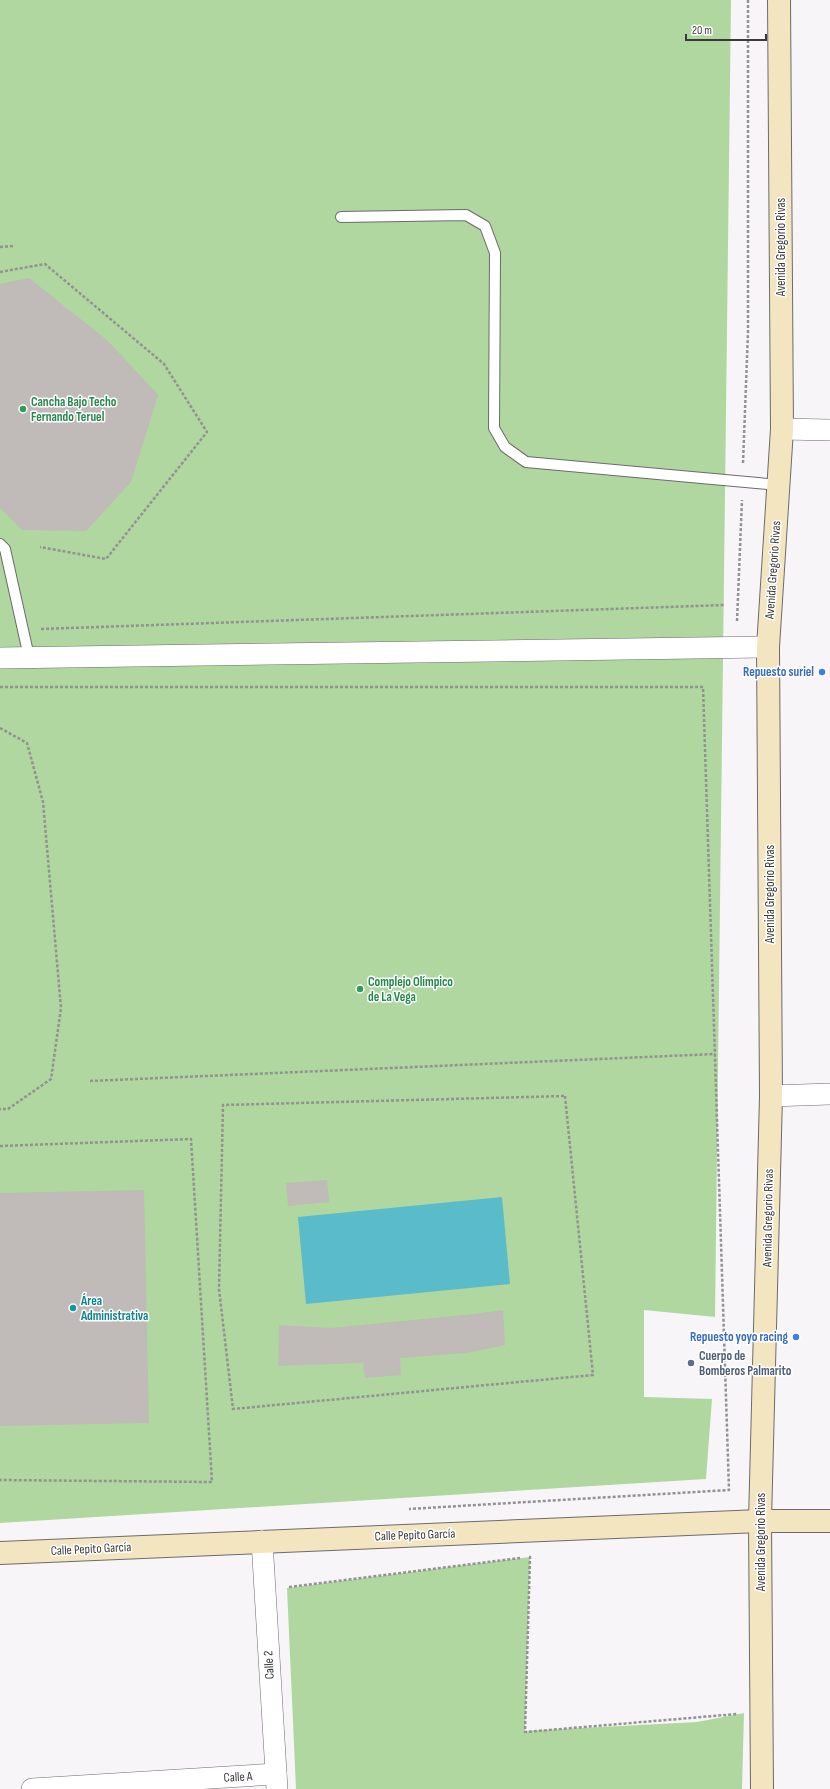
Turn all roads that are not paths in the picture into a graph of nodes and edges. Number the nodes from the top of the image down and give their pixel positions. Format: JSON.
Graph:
{"nodes":[{"id":1,"x":779,"y":0,"type":"edge"},
{"id":2,"x":341,"y":217,"type":"dead end"},
{"id":3,"x":782,"y":429,"type":"junction"},
{"id":4,"x":830,"y":430,"type":"edge"},
{"id":5,"x":779,"y":485,"type":"junction"},
{"id":6,"x":0,"y":544,"type":"edge"},
{"id":7,"x":768,"y":647,"type":"junction"},
{"id":8,"x":29,"y":657,"type":"junction"},
{"id":9,"x":0,"y":658,"type":"edge"},
{"id":10,"x":830,"y":1094,"type":"edge"},
{"id":11,"x":771,"y":1096,"type":"junction"},
{"id":12,"x":760,"y":1521,"type":"junction"},
{"id":13,"x":830,"y":1521,"type":"edge"},
{"id":14,"x":262,"y":1541,"type":"junction"},
{"id":15,"x":0,"y":1553,"type":"edge"},
{"id":16,"x":276,"y":1782,"type":"edge"},
{"id":17,"x":72,"y":1788,"type":"edge"},
{"id":18,"x":32,"y":1789,"type":"edge"},
{"id":19,"x":762,"y":1789,"type":"edge"}],
"edges":[{"from":1,"to":3,"type":"main road","name":"Avenida Gregorio Rivas"},
{"from":2,"to":5,"type":"lane"},
{"from":3,"to":4,"type":"street"},
{"from":3,"to":5,"type":"main road","name":"Avenida Gregorio Rivas"},
{"from":5,"to":7,"type":"main road","name":"Avenida Gregorio Rivas"},
{"from":6,"to":8,"type":"lane"},
{"from":7,"to":8,"type":"street"},
{"from":7,"to":11,"type":"main road","name":"Avenida Gregorio Rivas"},
{"from":8,"to":9,"type":"street"},
{"from":10,"to":11,"type":"street"},
{"from":11,"to":12,"type":"main road","name":"Avenida Gregorio Rivas"},
{"from":12,"to":13,"type":"main road","name":"Calle Pepito García"},
{"from":12,"to":14,"type":"main road","name":"Calle Pepito García"},
{"from":12,"to":19,"type":"main road","name":"Avenida Gregorio Rivas"},
{"from":14,"to":15,"type":"main road","name":"Calle Pepito García"},
{"from":14,"to":16,"type":"street","name":"Calle 2"},
{"from":16,"to":17,"type":"street","name":"Calle A"},
{"from":17,"to":18,"type":"street","name":"Calle A"}]}
